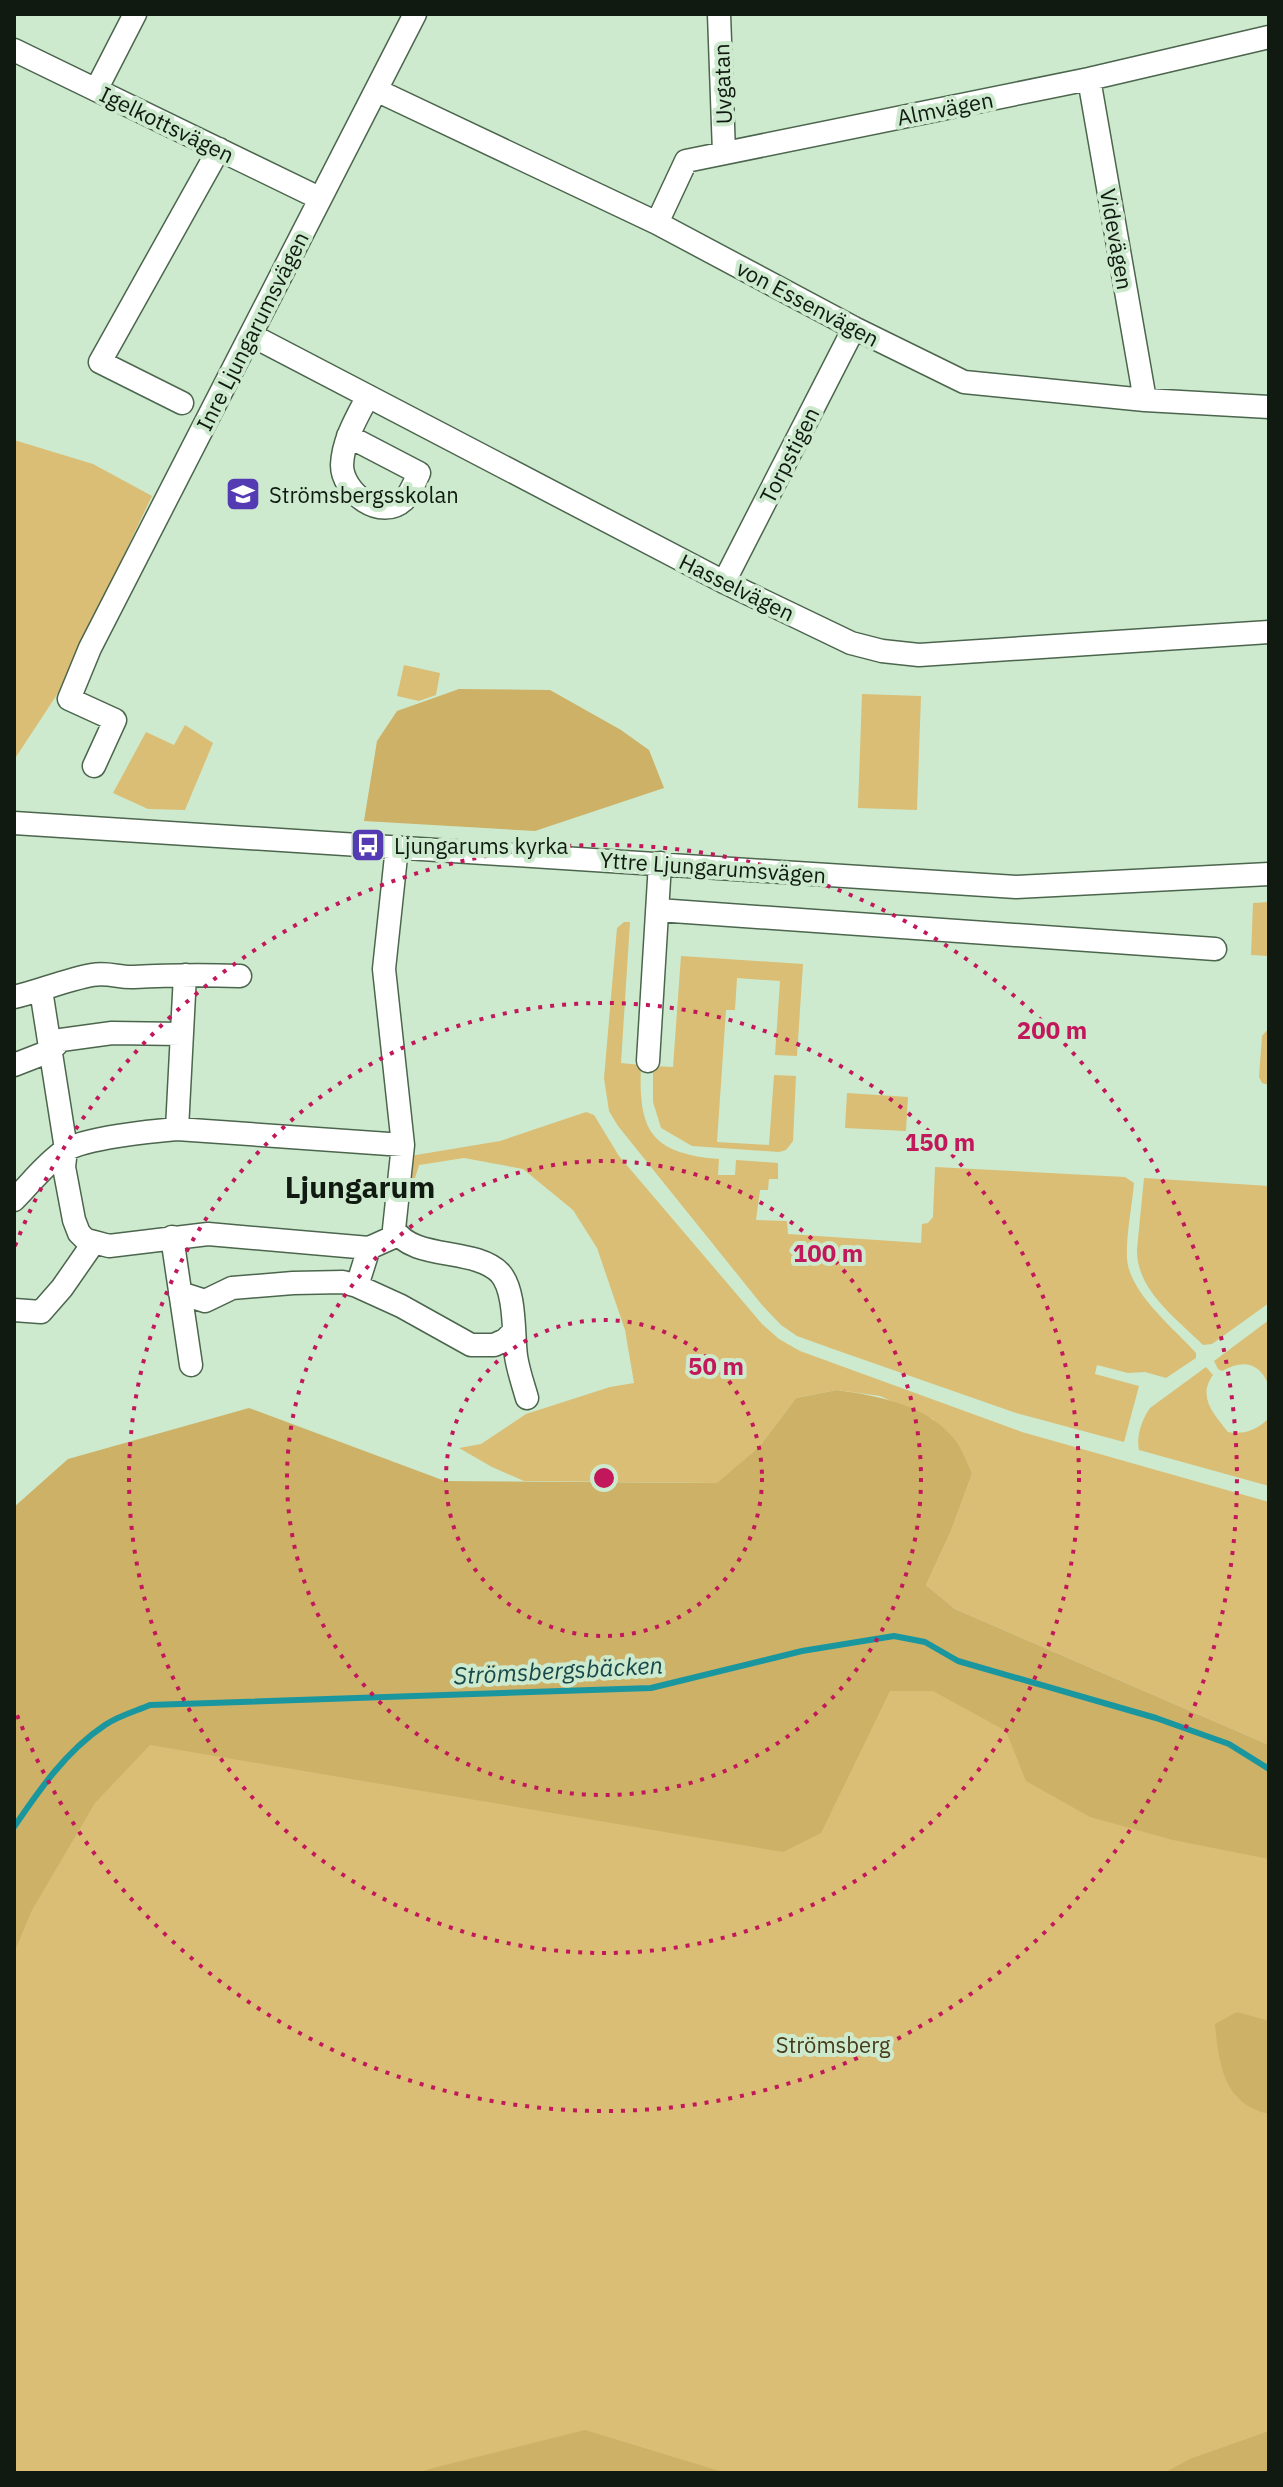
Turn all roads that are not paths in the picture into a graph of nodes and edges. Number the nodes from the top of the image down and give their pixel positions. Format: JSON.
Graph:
{"nodes":[{"id":1,"x":135,"y":14,"type":"edge"},
{"id":2,"x":415,"y":14,"type":"edge"},
{"id":3,"x":719,"y":14,"type":"edge"},
{"id":4,"x":1269,"y":37,"type":"edge"},
{"id":5,"x":14,"y":50,"type":"edge"},
{"id":6,"x":1089,"y":79,"type":"junction"},
{"id":7,"x":96,"y":90,"type":"junction"},
{"id":8,"x":376,"y":90,"type":"junction"},
{"id":9,"x":219,"y":149,"type":"junction"},
{"id":10,"x":724,"y":153,"type":"junction"},
{"id":11,"x":319,"y":198,"type":"junction"},
{"id":12,"x":657,"y":223,"type":"junction"},
{"id":13,"x":854,"y":328,"type":"junction"},
{"id":14,"x":251,"y":335,"type":"junction"},
{"id":15,"x":368,"y":396,"type":"junction"},
{"id":16,"x":1145,"y":400,"type":"junction"},
{"id":17,"x":182,"y":403,"type":"dead end"},
{"id":18,"x":1269,"y":407,"type":"edge"},
{"id":19,"x":348,"y":436,"type":"dead end"},
{"id":20,"x":724,"y":582,"type":"junction"},
{"id":21,"x":1269,"y":632,"type":"edge"},
{"id":22,"x":94,"y":766,"type":"dead end"},
{"id":23,"x":14,"y":823,"type":"edge"},
{"id":24,"x":397,"y":847,"type":"junction"},
{"id":25,"x":660,"y":863,"type":"junction"},
{"id":26,"x":1269,"y":874,"type":"edge"},
{"id":27,"x":658,"y":910,"type":"junction"},
{"id":28,"x":1215,"y":949,"type":"dead end"},
{"id":29,"x":185,"y":975,"type":"junction"},
{"id":30,"x":240,"y":976,"type":"dead end"},
{"id":31,"x":41,"y":990,"type":"junction"},
{"id":32,"x":14,"y":997,"type":"edge"},
{"id":33,"x":181,"y":1034,"type":"junction"},
{"id":34,"x":50,"y":1051,"type":"junction"},
{"id":35,"x":648,"y":1061,"type":"dead end"},
{"id":36,"x":14,"y":1065,"type":"edge"},
{"id":37,"x":177,"y":1129,"type":"junction"},
{"id":38,"x":403,"y":1145,"type":"junction"},
{"id":39,"x":66,"y":1149,"type":"junction"},
{"id":40,"x":14,"y":1200,"type":"edge"},
{"id":41,"x":398,"y":1235,"type":"junction"},
{"id":42,"x":172,"y":1237,"type":"junction"},
{"id":43,"x":94,"y":1242,"type":"junction"},
{"id":44,"x":369,"y":1248,"type":"junction"},
{"id":45,"x":357,"y":1286,"type":"junction"},
{"id":46,"x":180,"y":1293,"type":"junction"},
{"id":47,"x":14,"y":1310,"type":"edge"},
{"id":48,"x":514,"y":1331,"type":"junction"},
{"id":49,"x":191,"y":1365,"type":"dead end"},
{"id":50,"x":527,"y":1398,"type":"dead end"}],
"edges":[{"from":1,"to":7,"type":"street"},
{"from":2,"to":8,"type":"street","name":"Inre Ljungarumsvägen"},
{"from":3,"to":10,"type":"street","name":"Uvgatan"},
{"from":4,"to":6,"type":"street","name":"Almvägen"},
{"from":5,"to":7,"type":"street","name":"Igelkottsvägen"},
{"from":6,"to":10,"type":"street","name":"Almvägen"},
{"from":6,"to":16,"type":"street","name":"Videvägen"},
{"from":7,"to":9,"type":"street","name":"Igelkottsvägen"},
{"from":8,"to":11,"type":"street","name":"Inre Ljungarumsvägen"},
{"from":8,"to":12,"type":"street","name":"von Essenvägen"},
{"from":9,"to":11,"type":"street","name":"Igelkottsvägen"},
{"from":9,"to":17,"type":"street"},
{"from":10,"to":12,"type":"street","name":"Almvägen"},
{"from":11,"to":14,"type":"street","name":"Inre Ljungarumsvägen"},
{"from":12,"to":13,"type":"street","name":"von Essenvägen"},
{"from":13,"to":16,"type":"street","name":"von Essenvägen"},
{"from":13,"to":20,"type":"street","name":"Torpstigen"},
{"from":14,"to":15,"type":"street","name":"Hasselvägen"},
{"from":14,"to":22,"type":"street","name":"Inre Ljungarumsvägen"},
{"from":15,"to":19,"type":"street"},
{"from":15,"to":20,"type":"street","name":"Hasselvägen"},
{"from":16,"to":18,"type":"street","name":"von Essenvägen"},
{"from":20,"to":21,"type":"street","name":"Hasselvägen"},
{"from":23,"to":24,"type":"street","name":"Yttre Ljungarumsvägen"},
{"from":24,"to":25,"type":"street","name":"Yttre Ljungarumsvägen"},
{"from":24,"to":38,"type":"street"},
{"from":25,"to":26,"type":"street","name":"Yttre Ljungarumsvägen"},
{"from":25,"to":27,"type":"street"},
{"from":27,"to":28,"type":"street"},
{"from":27,"to":35,"type":"street"},
{"from":29,"to":30,"type":"street"},
{"from":29,"to":31,"type":"street"},
{"from":29,"to":33,"type":"street"},
{"from":31,"to":32,"type":"street"},
{"from":31,"to":34,"type":"street"},
{"from":33,"to":34,"type":"street"},
{"from":33,"to":37,"type":"street"},
{"from":34,"to":36,"type":"street"},
{"from":34,"to":39,"type":"street"},
{"from":37,"to":38,"type":"street"},
{"from":37,"to":39,"type":"street"},
{"from":38,"to":41,"type":"street"},
{"from":39,"to":40,"type":"street"},
{"from":39,"to":43,"type":"street"},
{"from":41,"to":44,"type":"street"},
{"from":41,"to":48,"type":"street"},
{"from":42,"to":43,"type":"street"},
{"from":42,"to":44,"type":"street"},
{"from":42,"to":46,"type":"street"},
{"from":43,"to":47,"type":"street"},
{"from":44,"to":45,"type":"street"},
{"from":45,"to":46,"type":"street"},
{"from":45,"to":48,"type":"street"},
{"from":46,"to":49,"type":"street"},
{"from":48,"to":50,"type":"street"}]}
